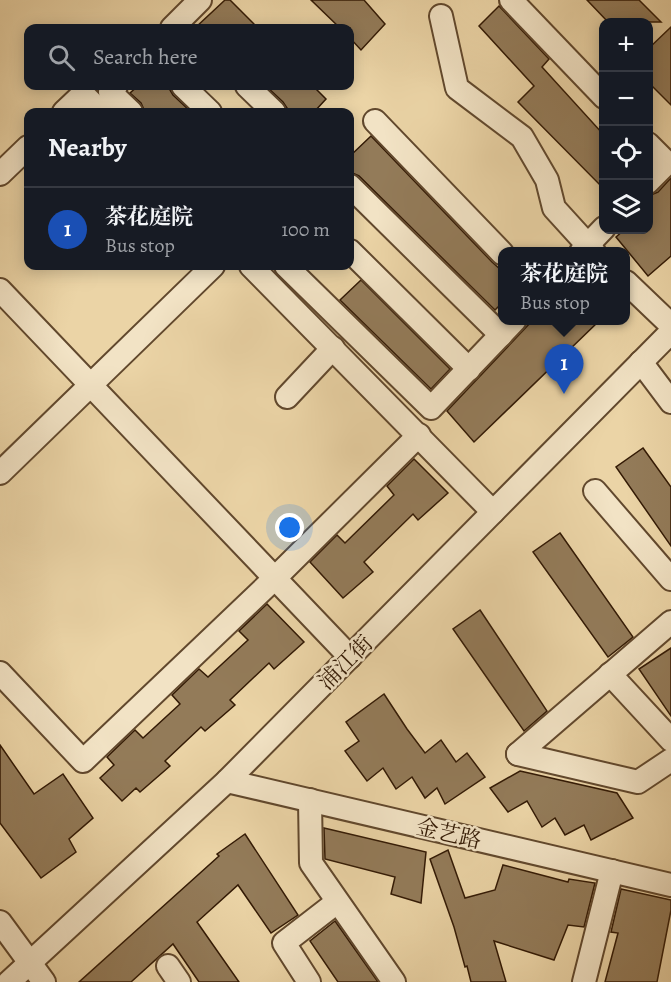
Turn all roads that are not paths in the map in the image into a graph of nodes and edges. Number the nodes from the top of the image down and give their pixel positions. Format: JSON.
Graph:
{"nodes":[{"id":1,"x":200,"y":0,"type":"edge"},
{"id":2,"x":511,"y":0,"type":"edge"},
{"id":3,"x":441,"y":16,"type":"dead end"},
{"id":4,"x":182,"y":24,"type":"edge"},
{"id":5,"x":112,"y":90,"type":"edge"},
{"id":6,"x":187,"y":90,"type":"edge"},
{"id":7,"x":251,"y":90,"type":"edge"},
{"id":8,"x":599,"y":93,"type":"edge"},
{"id":9,"x":68,"y":108,"type":"edge"},
{"id":10,"x":97,"y":108,"type":"edge"},
{"id":11,"x":127,"y":108,"type":"edge"},
{"id":12,"x":206,"y":108,"type":"edge"},
{"id":13,"x":270,"y":108,"type":"edge"},
{"id":14,"x":375,"y":122,"type":"dead end"},
{"id":15,"x":653,"y":149,"type":"edge"},
{"id":16,"x":24,"y":151,"type":"edge"},
{"id":17,"x":0,"y":174,"type":"edge"},
{"id":18,"x":653,"y":177,"type":"edge"},
{"id":19,"x":354,"y":190,"type":"edge"},
{"id":20,"x":599,"y":234,"type":"edge"},
{"id":21,"x":586,"y":247,"type":"edge"},
{"id":22,"x":589,"y":247,"type":"edge"},
{"id":23,"x":498,"y":249,"type":"edge"},
{"id":24,"x":354,"y":255,"type":"edge"},
{"id":25,"x":209,"y":270,"type":"edge"},
{"id":26,"x":255,"y":270,"type":"edge"},
{"id":27,"x":290,"y":270,"type":"edge"},
{"id":28,"x":630,"y":286,"type":"edge"},
{"id":29,"x":0,"y":290,"type":"edge"},
{"id":30,"x":498,"y":319,"type":"edge"},
{"id":31,"x":671,"y":325,"type":"edge"},
{"id":32,"x":508,"y":328,"type":"edge"},
{"id":33,"x":671,"y":332,"type":"edge"},
{"id":34,"x":333,"y":348,"type":"junction"},
{"id":35,"x":641,"y":362,"type":"junction"},
{"id":36,"x":469,"y":369,"type":"junction"},
{"id":37,"x":91,"y":385,"type":"junction"},
{"id":38,"x":287,"y":397,"type":"dead end"},
{"id":39,"x":671,"y":402,"type":"edge"},
{"id":40,"x":419,"y":435,"type":"junction"},
{"id":41,"x":0,"y":473,"type":"edge"},
{"id":42,"x":595,"y":491,"type":"dead end"},
{"id":43,"x":494,"y":512,"type":"junction"},
{"id":44,"x":275,"y":578,"type":"junction"},
{"id":45,"x":671,"y":579,"type":"edge"},
{"id":46,"x":671,"y":622,"type":"edge"},
{"id":47,"x":350,"y":657,"type":"junction"},
{"id":48,"x":0,"y":673,"type":"edge"},
{"id":49,"x":610,"y":674,"type":"junction"},
{"id":50,"x":671,"y":740,"type":"edge"},
{"id":51,"x":671,"y":760,"type":"edge"},
{"id":52,"x":227,"y":781,"type":"junction"},
{"id":53,"x":310,"y":801,"type":"junction"},
{"id":54,"x":612,"y":871,"type":"junction"},
{"id":55,"x":671,"y":885,"type":"edge"},
{"id":56,"x":337,"y":902,"type":"junction"},
{"id":57,"x":0,"y":922,"type":"edge"},
{"id":58,"x":30,"y":963,"type":"junction"},
{"id":59,"x":9,"y":982,"type":"edge"},
{"id":60,"x":44,"y":982,"type":"edge"},
{"id":61,"x":309,"y":982,"type":"edge"},
{"id":62,"x":394,"y":982,"type":"edge"},
{"id":63,"x":584,"y":982,"type":"edge"}],
"edges":[{"from":1,"to":4,"type":"street"},
{"from":2,"to":8,"type":"street"},
{"from":3,"to":21,"type":"street"},
{"from":5,"to":11,"type":"street"},
{"from":6,"to":12,"type":"street"},
{"from":7,"to":13,"type":"street"},
{"from":9,"to":10,"type":"street"},
{"from":14,"to":23,"type":"street"},
{"from":15,"to":18,"type":"street"},
{"from":16,"to":17,"type":"street"},
{"from":19,"to":30,"type":"street"},
{"from":20,"to":22,"type":"street"},
{"from":24,"to":36,"type":"street"},
{"from":25,"to":37,"type":"street"},
{"from":26,"to":34,"type":"street"},
{"from":27,"to":36,"type":"street"},
{"from":28,"to":31,"type":"street"},
{"from":29,"to":37,"type":"street"},
{"from":32,"to":36,"type":"street"},
{"from":33,"to":35,"type":"street","name":"浦江街"},
{"from":34,"to":38,"type":"street"},
{"from":34,"to":40,"type":"street"},
{"from":35,"to":39,"type":"street"},
{"from":35,"to":43,"type":"street","name":"浦江街"},
{"from":37,"to":41,"type":"street"},
{"from":37,"to":44,"type":"street"},
{"from":40,"to":43,"type":"street"},
{"from":40,"to":44,"type":"street"},
{"from":42,"to":45,"type":"street"},
{"from":43,"to":47,"type":"street","name":"浦江街"},
{"from":44,"to":47,"type":"street"},
{"from":44,"to":48,"type":"street"},
{"from":46,"to":49,"type":"street"},
{"from":47,"to":52,"type":"street","name":"浦江街"},
{"from":49,"to":50,"type":"street"},
{"from":49,"to":51,"type":"street"},
{"from":52,"to":53,"type":"street","name":"金艺路"},
{"from":52,"to":58,"type":"street","name":"浦江街"},
{"from":53,"to":54,"type":"street","name":"金艺路"},
{"from":53,"to":56,"type":"street"},
{"from":54,"to":55,"type":"street","name":"金艺路"},
{"from":54,"to":63,"type":"street"},
{"from":56,"to":61,"type":"street"},
{"from":56,"to":62,"type":"street"},
{"from":57,"to":58,"type":"street"},
{"from":58,"to":59,"type":"street","name":"浦江街"},
{"from":58,"to":60,"type":"street"}]}
